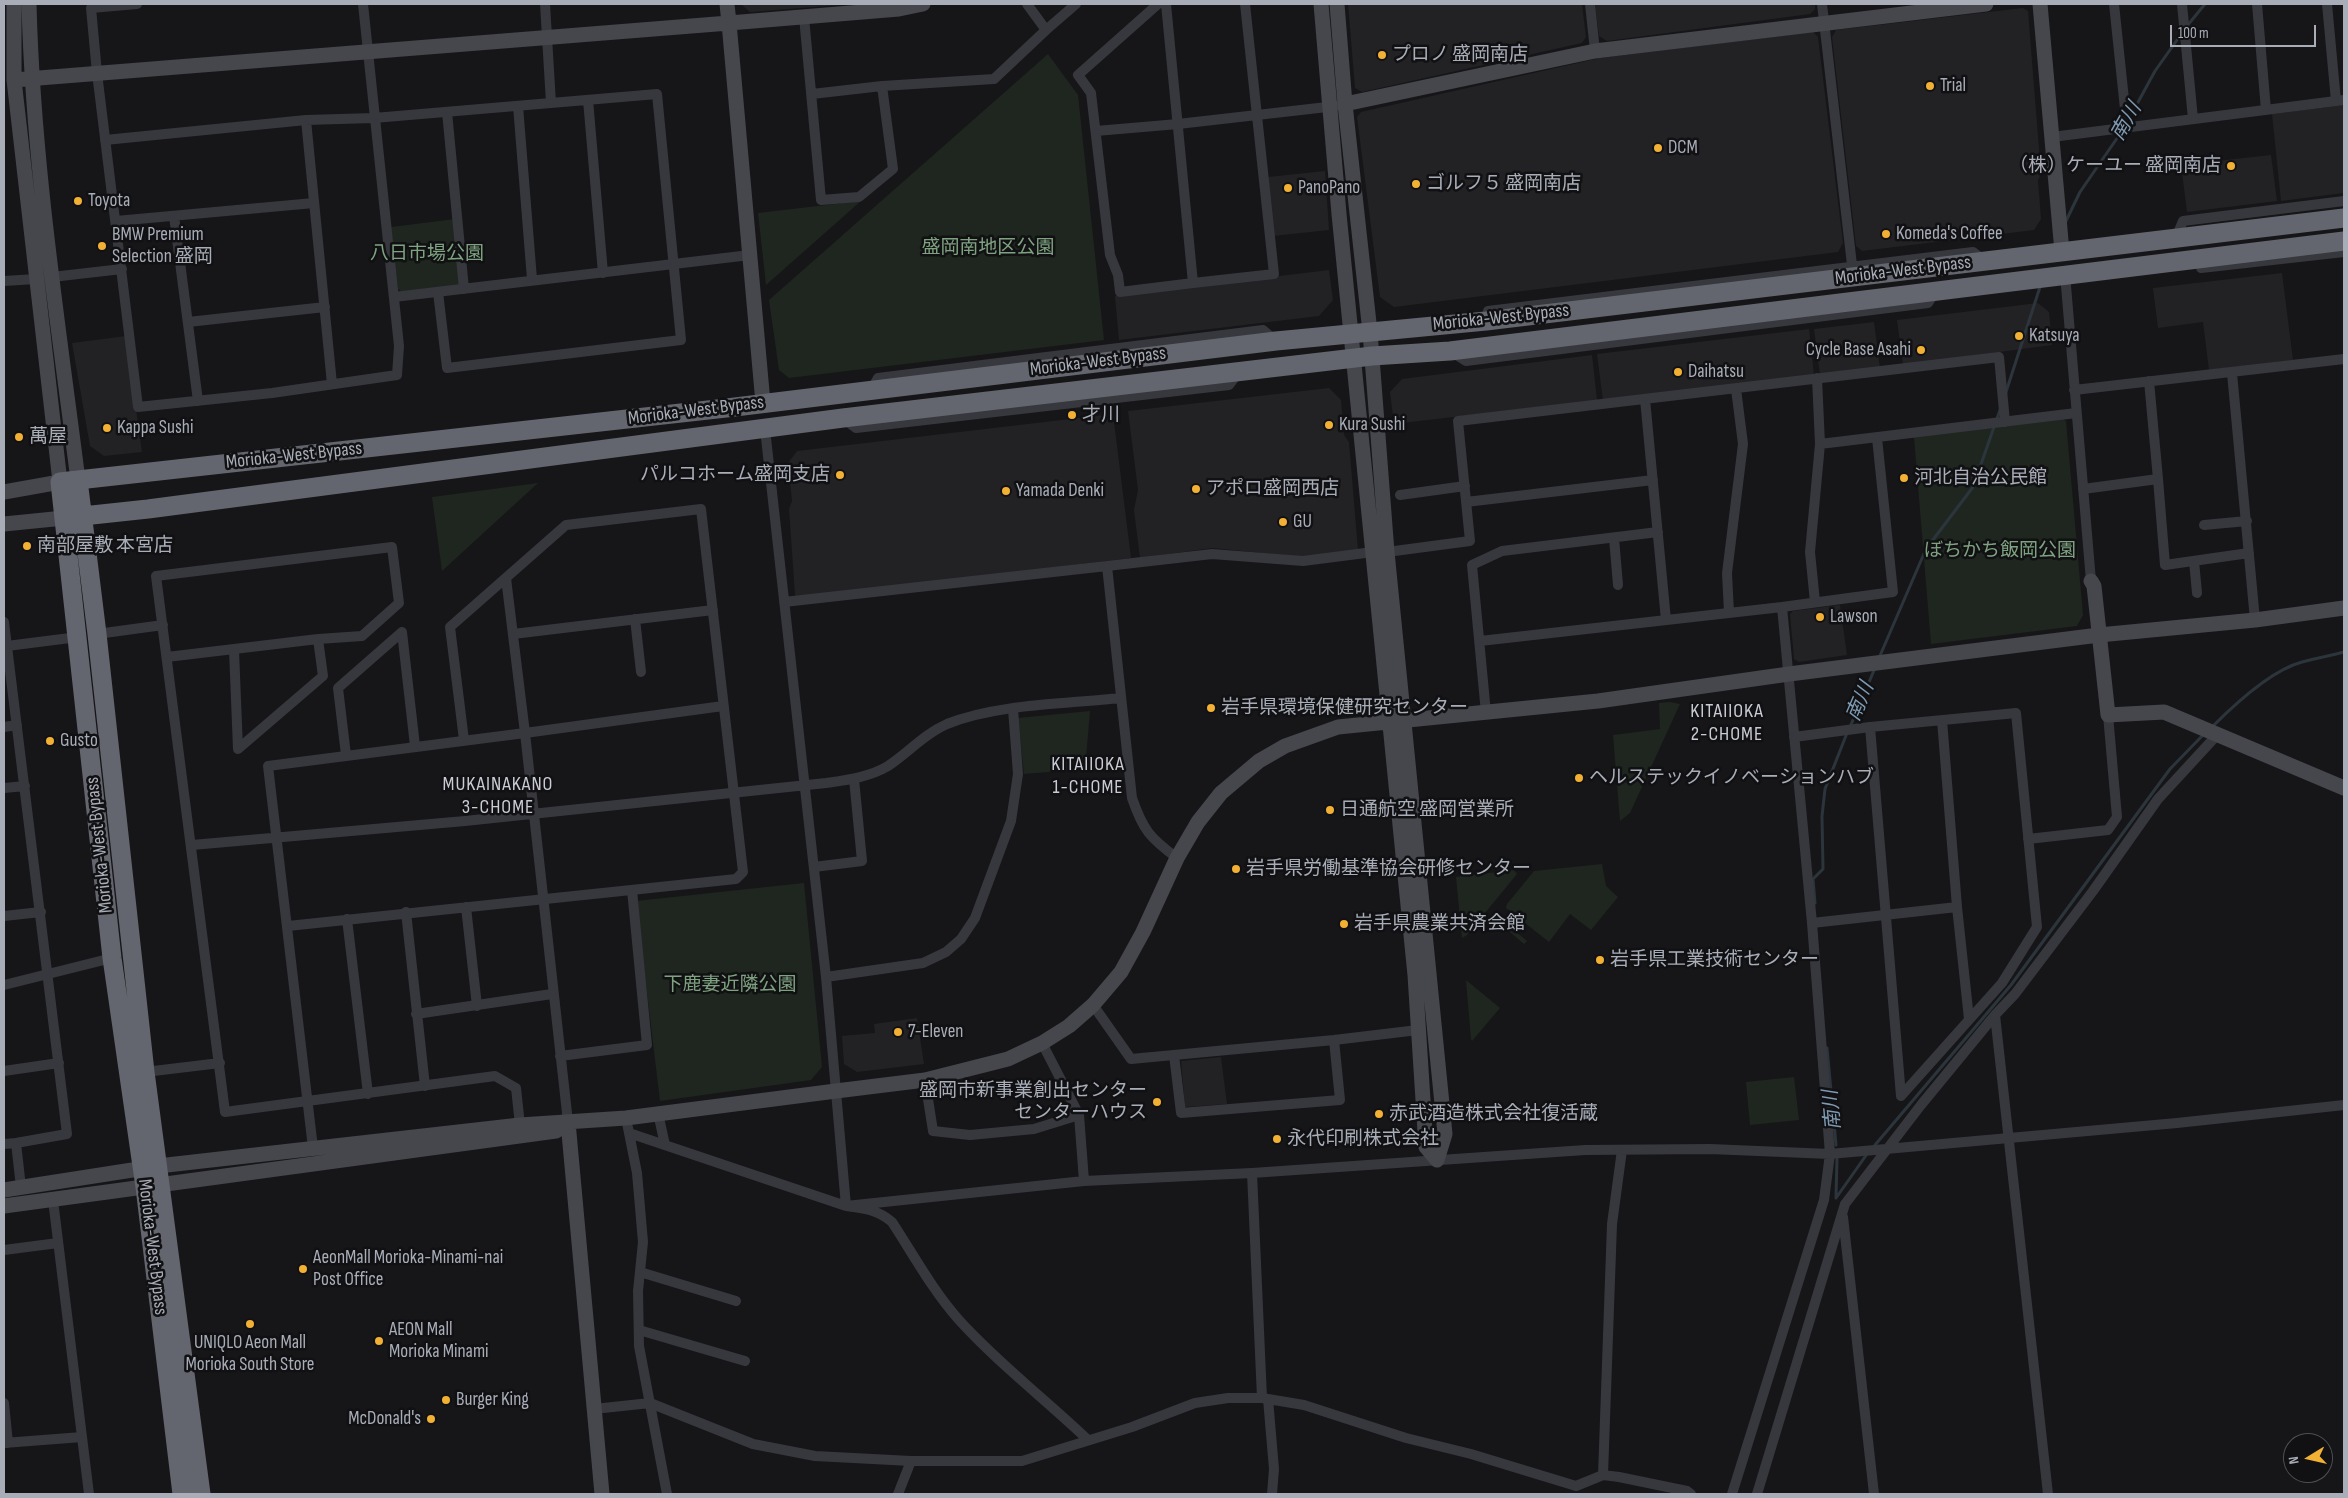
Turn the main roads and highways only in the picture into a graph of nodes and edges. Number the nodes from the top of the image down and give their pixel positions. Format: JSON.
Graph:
{"nodes":[{"id":1,"x":2344,"y":218,"type":"edge"},
{"id":2,"x":2344,"y":241,"type":"edge"},
{"id":3,"x":78,"y":480,"type":"junction"},
{"id":4,"x":83,"y":517,"type":"junction"},
{"id":5,"x":64,"y":518,"type":"junction"},
{"id":6,"x":152,"y":1177,"type":"junction"},
{"id":7,"x":182,"y":1494,"type":"edge"},
{"id":8,"x":201,"y":1494,"type":"edge"}],
"edges":[{"from":1,"to":3,"type":"highway","name":"Morioka-West Bypass"},
{"from":2,"to":4,"type":"highway","name":"Morioka-West Bypass"},
{"from":3,"to":4,"type":"highway"},
{"from":3,"to":5,"type":"highway","name":"Morioka-West Bypass"},
{"from":4,"to":5,"type":"highway"},
{"from":4,"to":6,"type":"highway","name":"Morioka-West Bypass"},
{"from":5,"to":6,"type":"highway","name":"Morioka-West Bypass"},
{"from":6,"to":7,"type":"highway","name":"Morioka-West Bypass"},
{"from":6,"to":8,"type":"highway","name":"Morioka-West Bypass"}]}
